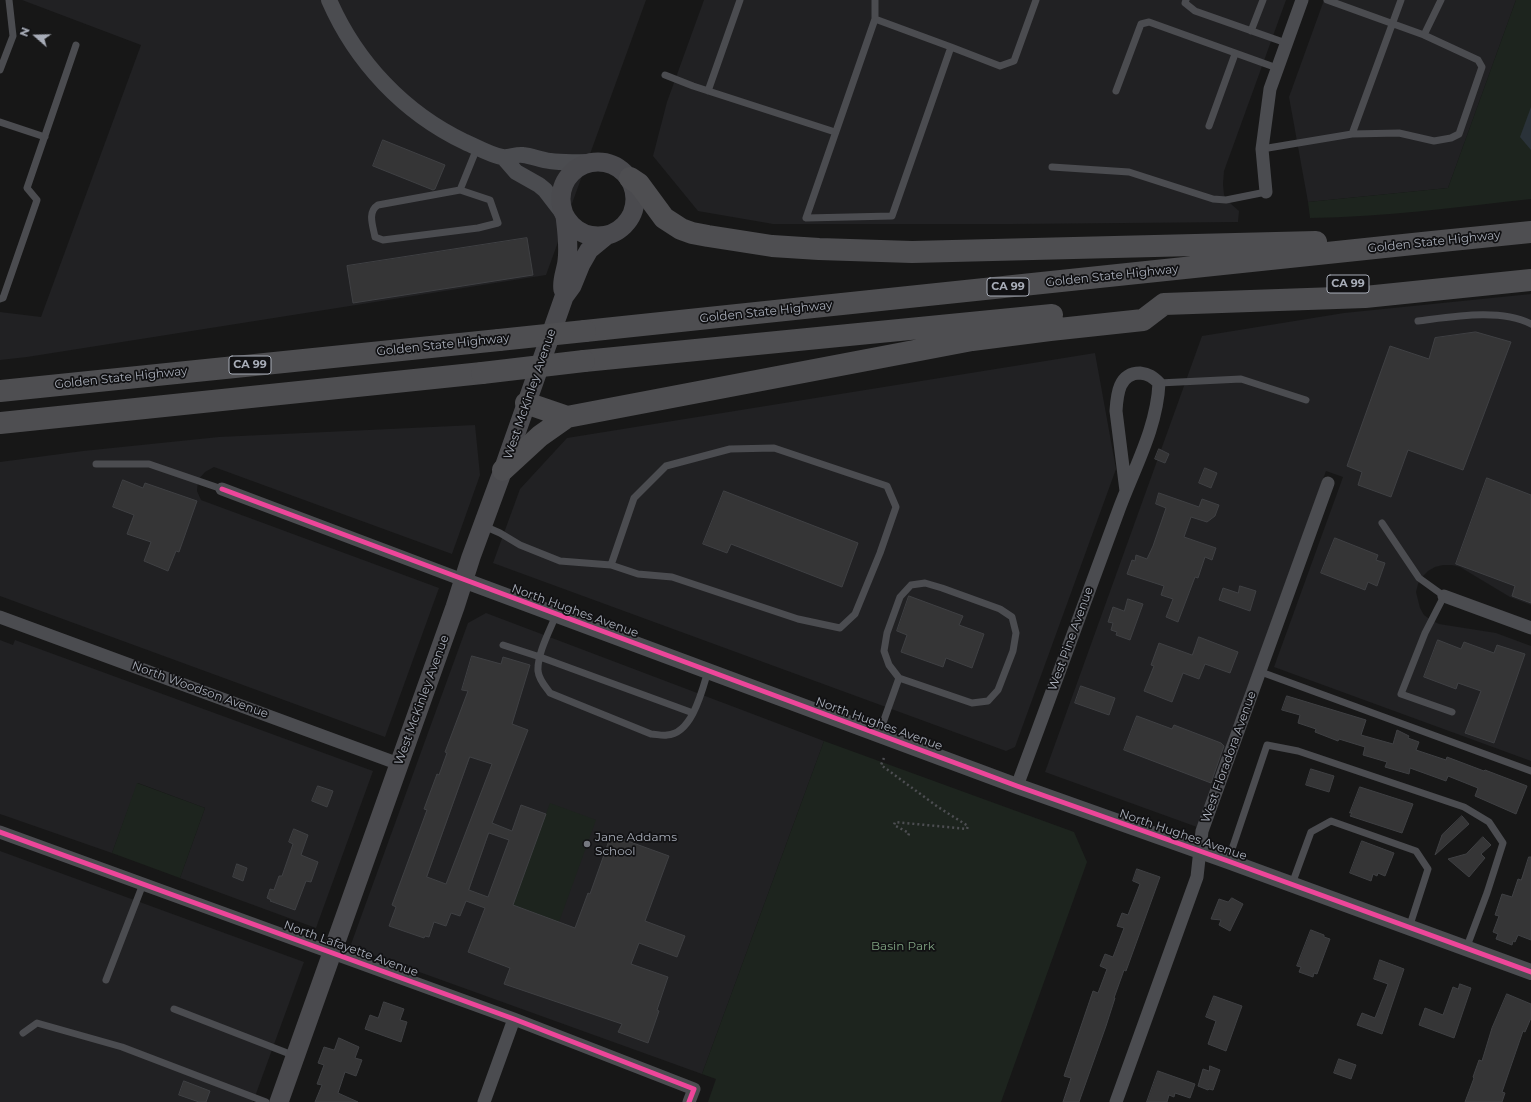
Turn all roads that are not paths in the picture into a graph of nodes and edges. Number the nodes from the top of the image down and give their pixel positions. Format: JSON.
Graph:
{"nodes":[{"id":1,"x":9,"y":0,"type":"edge"},
{"id":2,"x":329,"y":0,"type":"edge"},
{"id":3,"x":740,"y":0,"type":"edge"},
{"id":4,"x":875,"y":0,"type":"edge"},
{"id":5,"x":1036,"y":0,"type":"edge"},
{"id":6,"x":1263,"y":0,"type":"edge"},
{"id":7,"x":1302,"y":0,"type":"edge"},
{"id":8,"x":1327,"y":0,"type":"edge"},
{"id":9,"x":1401,"y":0,"type":"edge"},
{"id":10,"x":1441,"y":0,"type":"edge"},
{"id":11,"x":1183,"y":1,"type":"edge"},
{"id":12,"x":875,"y":19,"type":"junction"},
{"id":13,"x":1393,"y":24,"type":"junction"},
{"id":14,"x":1251,"y":31,"type":"junction"},
{"id":15,"x":1424,"y":35,"type":"junction"},
{"id":16,"x":1286,"y":44,"type":"junction"},
{"id":17,"x":76,"y":45,"type":"dead end"},
{"id":18,"x":951,"y":47,"type":"junction"},
{"id":19,"x":1235,"y":54,"type":"junction"},
{"id":20,"x":1277,"y":68,"type":"junction"},
{"id":21,"x":0,"y":70,"type":"edge"},
{"id":22,"x":665,"y":75,"type":"dead end"},
{"id":23,"x":708,"y":91,"type":"junction"},
{"id":24,"x":1116,"y":91,"type":"dead end"},
{"id":25,"x":0,"y":122,"type":"edge"},
{"id":26,"x":1209,"y":126,"type":"dead end"},
{"id":27,"x":835,"y":132,"type":"junction"},
{"id":28,"x":1352,"y":134,"type":"junction"},
{"id":29,"x":44,"y":137,"type":"junction"},
{"id":30,"x":477,"y":147,"type":"junction"},
{"id":31,"x":1262,"y":149,"type":"junction"},
{"id":32,"x":503,"y":157,"type":"junction"},
{"id":33,"x":590,"y":162,"type":"junction"},
{"id":34,"x":1052,"y":167,"type":"dead end"},
{"id":35,"x":630,"y":178,"type":"junction"},
{"id":36,"x":460,"y":190,"type":"junction"},
{"id":37,"x":1266,"y":192,"type":"joint"},
{"id":38,"x":565,"y":216,"type":"junction"},
{"id":39,"x":1531,"y":232,"type":"edge"},
{"id":40,"x":606,"y":236,"type":"junction"},
{"id":41,"x":1432,"y":242,"type":"junction"},
{"id":42,"x":1531,"y":265,"type":"edge"},
{"id":43,"x":1531,"y":280,"type":"edge"},
{"id":44,"x":564,"y":297,"type":"junction"},
{"id":45,"x":0,"y":299,"type":"edge"},
{"id":46,"x":1164,"y":304,"type":"junction"},
{"id":47,"x":1418,"y":321,"type":"dead end"},
{"id":48,"x":1531,"y":324,"type":"edge"},
{"id":49,"x":1159,"y":383,"type":"junction"},
{"id":50,"x":0,"y":391,"type":"edge"},
{"id":51,"x":1306,"y":400,"type":"dead end"},
{"id":52,"x":526,"y":403,"type":"junction"},
{"id":53,"x":567,"y":417,"type":"junction"},
{"id":54,"x":0,"y":423,"type":"edge"},
{"id":55,"x":96,"y":464,"type":"dead end"},
{"id":56,"x":503,"y":470,"type":"junction"},
{"id":57,"x":1328,"y":483,"type":"dead end"},
{"id":58,"x":222,"y":489,"type":"joint"},
{"id":59,"x":1126,"y":491,"type":"junction"},
{"id":60,"x":1382,"y":523,"type":"dead end"},
{"id":61,"x":482,"y":525,"type":"junction"},
{"id":62,"x":611,"y":565,"type":"junction"},
{"id":63,"x":463,"y":580,"type":"junction"},
{"id":64,"x":1444,"y":596,"type":"junction"},
{"id":65,"x":556,"y":614,"type":"junction"},
{"id":66,"x":0,"y":617,"type":"edge"},
{"id":67,"x":1531,"y":628,"type":"edge"},
{"id":68,"x":503,"y":645,"type":"dead end"},
{"id":69,"x":540,"y":657,"type":"junction"},
{"id":70,"x":708,"y":671,"type":"junction"},
{"id":71,"x":1260,"y":672,"type":"junction"},
{"id":72,"x":899,"y":678,"type":"junction"},
{"id":73,"x":1452,"y":712,"type":"dead end"},
{"id":74,"x":693,"y":713,"type":"junction"},
{"id":75,"x":879,"y":734,"type":"junction"},
{"id":76,"x":399,"y":764,"type":"junction"},
{"id":77,"x":1531,"y":771,"type":"edge"},
{"id":78,"x":1017,"y":786,"type":"junction"},
{"id":79,"x":0,"y":832,"type":"edge"},
{"id":80,"x":1200,"y":851,"type":"junction"},
{"id":81,"x":1228,"y":861,"type":"junction"},
{"id":82,"x":143,"y":884,"type":"junction"},
{"id":83,"x":1292,"y":884,"type":"junction"},
{"id":84,"x":1409,"y":928,"type":"junction"},
{"id":85,"x":1466,"y":949,"type":"junction"},
{"id":86,"x":333,"y":953,"type":"junction"},
{"id":87,"x":1531,"y":972,"type":"edge"},
{"id":88,"x":106,"y":980,"type":"dead end"},
{"id":89,"x":174,"y":1009,"type":"dead end"},
{"id":90,"x":514,"y":1019,"type":"junction"},
{"id":91,"x":23,"y":1033,"type":"dead end"},
{"id":92,"x":295,"y":1056,"type":"junction"},
{"id":93,"x":266,"y":1102,"type":"edge"},
{"id":94,"x":279,"y":1102,"type":"edge"},
{"id":95,"x":484,"y":1102,"type":"edge"},
{"id":96,"x":689,"y":1102,"type":"edge"},
{"id":97,"x":1116,"y":1102,"type":"edge"}],
"edges":[{"from":1,"to":21,"type":"lane"},
{"from":2,"to":30,"type":"street"},
{"from":3,"to":23,"type":"lane"},
{"from":4,"to":12,"type":"lane"},
{"from":5,"to":18,"type":"lane"},
{"from":6,"to":14,"type":"lane"},
{"from":7,"to":16,"type":"street"},
{"from":8,"to":13,"type":"lane"},
{"from":9,"to":13,"type":"lane"},
{"from":10,"to":15,"type":"lane"},
{"from":11,"to":14,"type":"lane"},
{"from":12,"to":18,"type":"lane"},
{"from":12,"to":27,"type":"lane"},
{"from":13,"to":15,"type":"lane"},
{"from":13,"to":28,"type":"lane"},
{"from":14,"to":16,"type":"lane"},
{"from":15,"to":28,"type":"lane"},
{"from":16,"to":20,"type":"street"},
{"from":17,"to":29,"type":"lane"},
{"from":18,"to":27,"type":"lane"},
{"from":19,"to":20,"type":"lane"},
{"from":19,"to":24,"type":"lane"},
{"from":19,"to":26,"type":"lane"},
{"from":20,"to":31,"type":"street"},
{"from":22,"to":23,"type":"lane"},
{"from":23,"to":27,"type":"lane"},
{"from":25,"to":29,"type":"lane"},
{"from":28,"to":31,"type":"lane"},
{"from":29,"to":45,"type":"lane"},
{"from":30,"to":32,"type":"street"},
{"from":30,"to":36,"type":"lane"},
{"from":31,"to":37,"type":"street"},
{"from":32,"to":33,"type":"street"},
{"from":32,"to":38,"type":"street"},
{"from":33,"to":35,"type":"main road"},
{"from":33,"to":38,"type":"main road","name":"West McKinley Avenue"},
{"from":34,"to":37,"type":"lane"},
{"from":35,"to":40,"type":"main road","name":"West McKinley Avenue"},
{"from":35,"to":41,"type":"highway"},
{"from":36,"to":36,"type":"lane"},
{"from":38,"to":40,"type":"main road"},
{"from":38,"to":44,"type":"main road","name":"West McKinley Avenue"},
{"from":39,"to":41,"type":"highway","name":"Golden State Highway","number":"CA 99"},
{"from":40,"to":44,"type":"main road","name":"West McKinley Avenue"},
{"from":41,"to":50,"type":"highway","name":"Golden State Highway","number":"CA 99","bridge":true},
{"from":42,"to":46,"type":"highway","number":"CA 99"},
{"from":43,"to":46,"type":"highway"},
{"from":44,"to":52,"type":"main road","name":"West McKinley Avenue"},
{"from":46,"to":53,"type":"highway"},
{"from":46,"to":54,"type":"highway","number":"CA 99","bridge":true},
{"from":47,"to":48,"type":"lane"},
{"from":49,"to":51,"type":"lane"},
{"from":49,"to":59,"type":"street","name":"West Pine Avenue"},
{"from":49,"to":59,"type":"street","name":"West Pine Avenue"},
{"from":52,"to":53,"type":"highway"},
{"from":52,"to":56,"type":"main road","name":"West McKinley Avenue"},
{"from":53,"to":56,"type":"highway"},
{"from":55,"to":58,"type":"lane"},
{"from":56,"to":61,"type":"main road","name":"West McKinley Avenue"},
{"from":57,"to":71,"type":"street","name":"West Floradora Avenue"},
{"from":58,"to":63,"type":"street","name":"North Hughes Avenue"},
{"from":59,"to":78,"type":"street","name":"West Pine Avenue"},
{"from":60,"to":64,"type":"lane"},
{"from":61,"to":62,"type":"lane"},
{"from":61,"to":63,"type":"main road","name":"West McKinley Avenue"},
{"from":62,"to":62,"type":"lane"},
{"from":63,"to":65,"type":"street","name":"North Hughes Avenue"},
{"from":63,"to":76,"type":"main road","name":"West McKinley Avenue"},
{"from":64,"to":67,"type":"street"},
{"from":64,"to":73,"type":"lane"},
{"from":65,"to":69,"type":"lane"},
{"from":65,"to":70,"type":"street","name":"North Hughes Avenue"},
{"from":66,"to":76,"type":"street","name":"North Woodson Avenue"},
{"from":68,"to":69,"type":"lane"},
{"from":69,"to":74,"type":"lane"},
{"from":69,"to":74,"type":"lane"},
{"from":70,"to":74,"type":"lane"},
{"from":70,"to":75,"type":"street","name":"North Hughes Avenue"},
{"from":71,"to":77,"type":"lane"},
{"from":71,"to":80,"type":"street","name":"West Floradora Avenue"},
{"from":72,"to":72,"type":"lane"},
{"from":72,"to":75,"type":"lane"},
{"from":75,"to":78,"type":"street","name":"North Hughes Avenue"},
{"from":76,"to":86,"type":"main road","name":"West McKinley Avenue"},
{"from":78,"to":80,"type":"street","name":"North Hughes Avenue"},
{"from":79,"to":82,"type":"street","name":"North Lafayette Avenue"},
{"from":80,"to":81,"type":"street","name":"North Hughes Avenue"},
{"from":80,"to":97,"type":"street","name":"West Floradora Avenue"},
{"from":81,"to":83,"type":"street","name":"North Hughes Avenue"},
{"from":81,"to":85,"type":"lane"},
{"from":82,"to":86,"type":"street","name":"North Lafayette Avenue"},
{"from":82,"to":88,"type":"lane"},
{"from":83,"to":84,"type":"street","name":"North Hughes Avenue"},
{"from":83,"to":84,"type":"lane"},
{"from":84,"to":85,"type":"street","name":"North Hughes Avenue"},
{"from":85,"to":87,"type":"street","name":"North Hughes Avenue"},
{"from":86,"to":90,"type":"street","name":"North Lafayette Avenue"},
{"from":86,"to":92,"type":"main road","name":"West McKinley Avenue"},
{"from":89,"to":92,"type":"lane"},
{"from":90,"to":95,"type":"street"},
{"from":90,"to":96,"type":"street","name":"North Lafayette Avenue"},
{"from":91,"to":93,"type":"lane"},
{"from":92,"to":94,"type":"main road","name":"West McKinley Avenue"}]}
